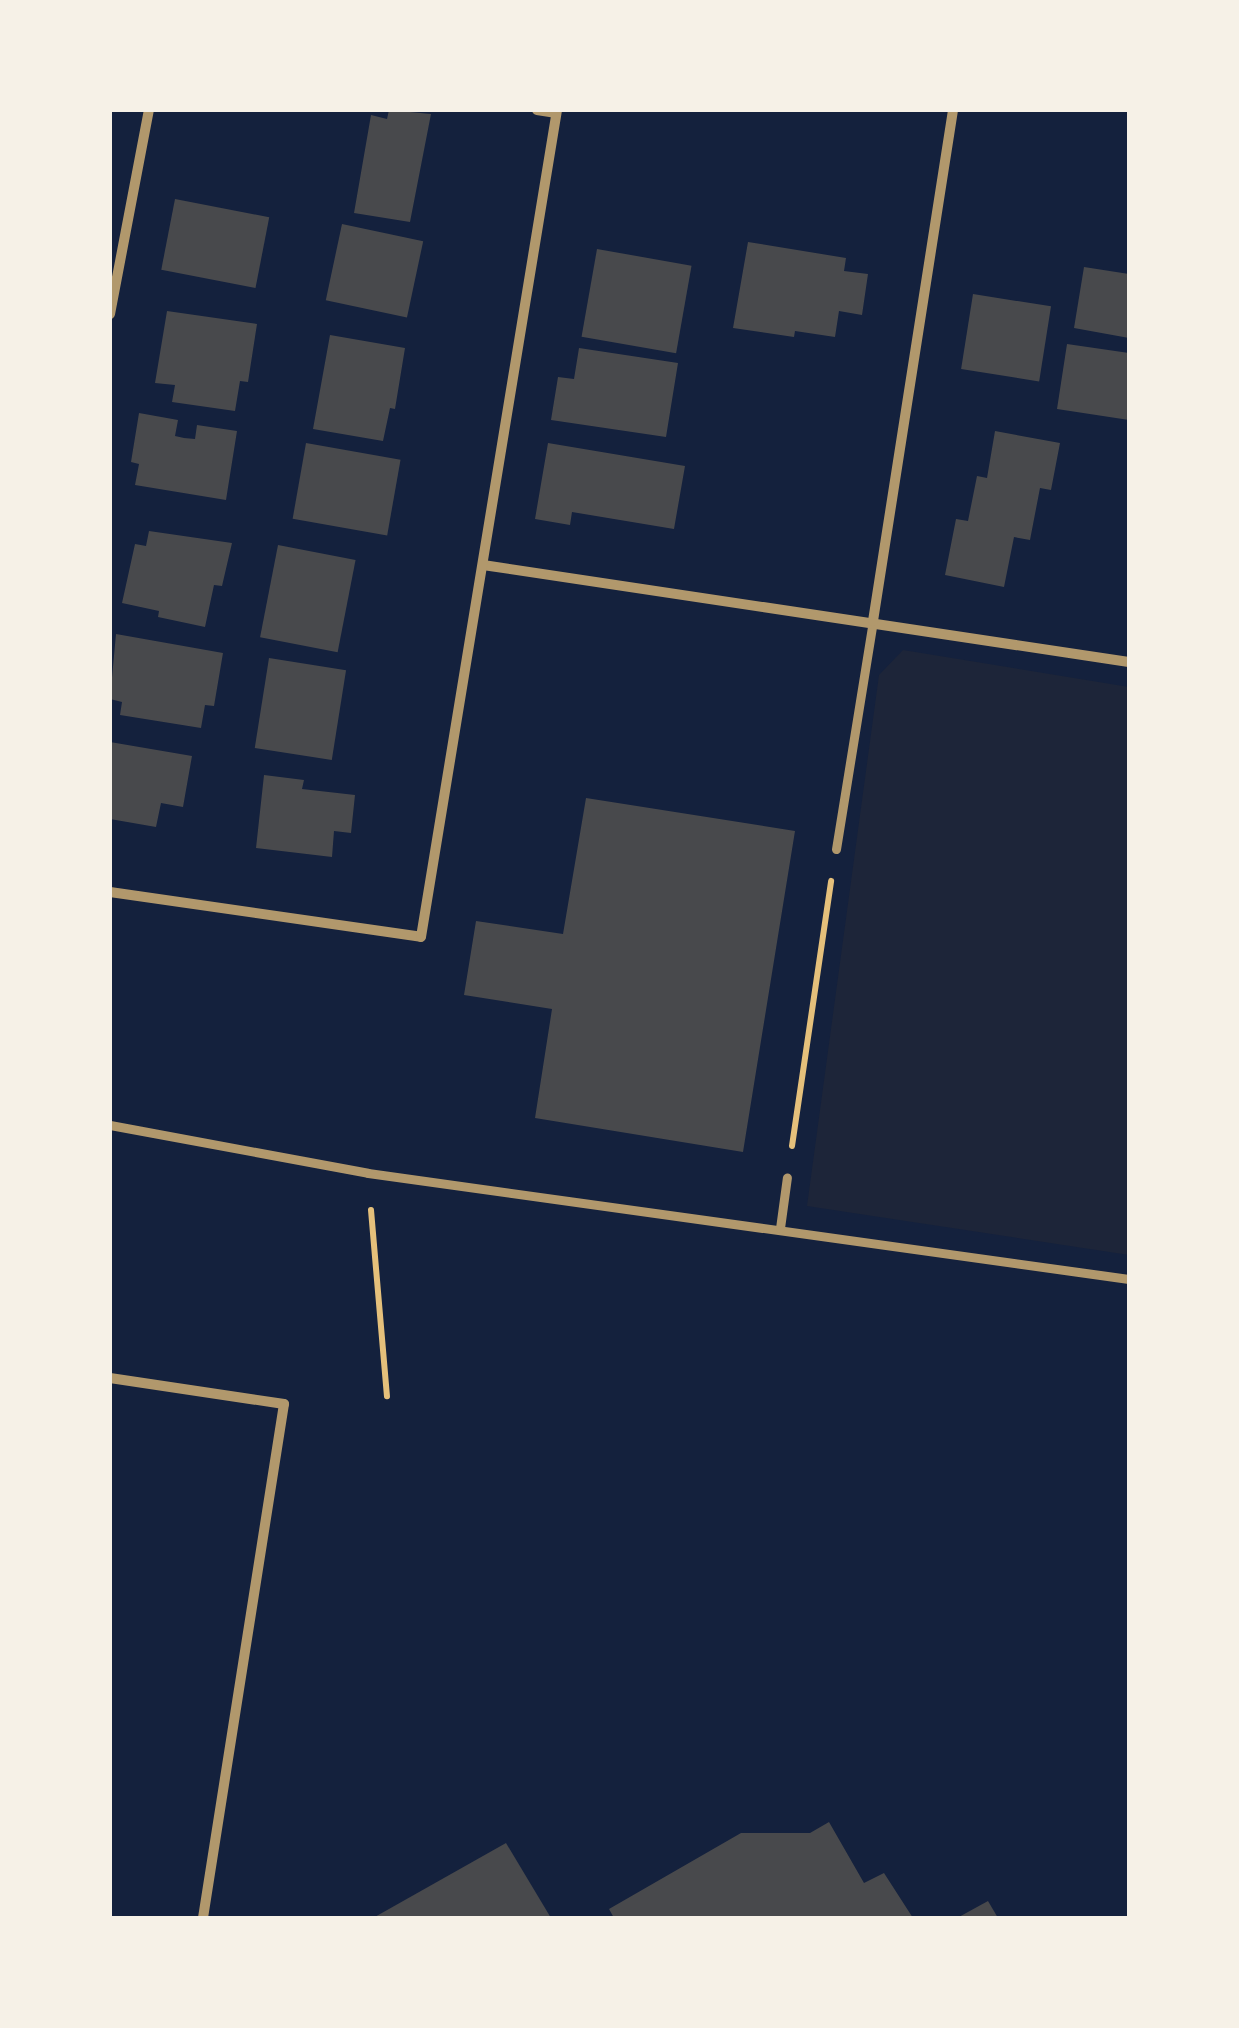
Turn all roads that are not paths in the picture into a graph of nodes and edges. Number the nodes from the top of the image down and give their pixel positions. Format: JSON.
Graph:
{"nodes":[{"id":1,"x":149,"y":110,"type":"edge"},
{"id":2,"x":537,"y":110,"type":"edge"},
{"id":3,"x":953,"y":110,"type":"edge"},
{"id":4,"x":556,"y":111,"type":"edge"},
{"id":5,"x":115,"y":252,"type":"edge"},
{"id":6,"x":110,"y":314,"type":"edge"},
{"id":7,"x":483,"y":565,"type":"junction"},
{"id":8,"x":873,"y":621,"type":"junction"},
{"id":9,"x":1129,"y":662,"type":"edge"},
{"id":10,"x":836,"y":849,"type":"road end"},
{"id":11,"x":110,"y":892,"type":"edge"},
{"id":12,"x":110,"y":1126,"type":"edge"},
{"id":13,"x":787,"y":1177,"type":"road end"},
{"id":14,"x":780,"y":1228,"type":"junction"},
{"id":15,"x":1129,"y":1279,"type":"edge"},
{"id":16,"x":110,"y":1378,"type":"edge"},
{"id":17,"x":203,"y":1918,"type":"edge"}],
"edges":[{"from":1,"to":5,"type":"street"},
{"from":2,"to":4,"type":"street"},
{"from":3,"to":8,"type":"street"},
{"from":4,"to":7,"type":"street"},
{"from":5,"to":6,"type":"street"},
{"from":7,"to":8,"type":"street"},
{"from":7,"to":11,"type":"street"},
{"from":8,"to":9,"type":"street"},
{"from":8,"to":10,"type":"street"},
{"from":12,"to":14,"type":"street"},
{"from":13,"to":14,"type":"street"},
{"from":14,"to":15,"type":"street"},
{"from":16,"to":17,"type":"street"}]}
